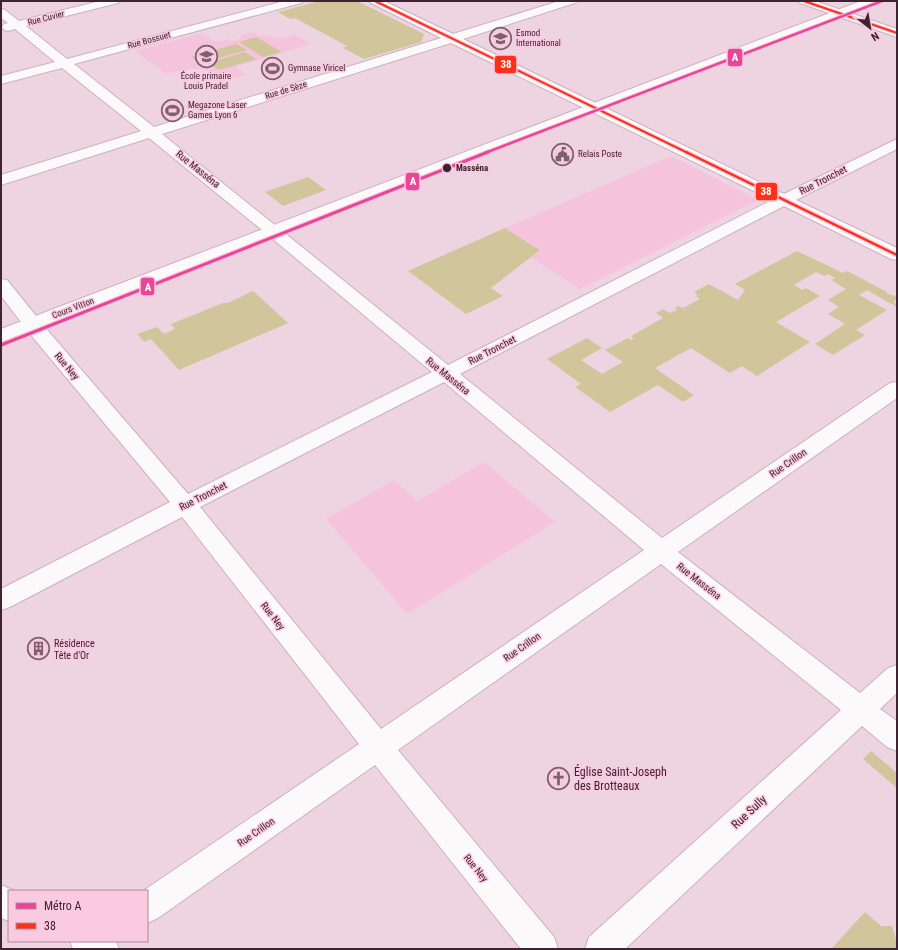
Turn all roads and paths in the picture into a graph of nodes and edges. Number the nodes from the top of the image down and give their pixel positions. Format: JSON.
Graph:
{"nodes":[{"id":1,"x":114,"y":1,"type":"edge"},
{"id":2,"x":298,"y":1,"type":"edge"},
{"id":3,"x":376,"y":1,"type":"edge"},
{"id":4,"x":571,"y":1,"type":"edge"},
{"id":5,"x":804,"y":1,"type":"edge"},
{"id":6,"x":871,"y":1,"type":"edge"},
{"id":7,"x":1,"y":12,"type":"edge"},
{"id":8,"x":839,"y":13,"type":"junction"},
{"id":9,"x":18,"y":25,"type":"junction"},
{"id":10,"x":1,"y":29,"type":"edge"},
{"id":11,"x":897,"y":34,"type":"edge"},
{"id":12,"x":453,"y":38,"type":"junction"},
{"id":13,"x":63,"y":63,"type":"junction"},
{"id":14,"x":1,"y":80,"type":"edge"},
{"id":15,"x":593,"y":108,"type":"junction"},
{"id":16,"x":153,"y":132,"type":"junction"},
{"id":17,"x":897,"y":143,"type":"edge"},
{"id":18,"x":1,"y":180,"type":"edge"},
{"id":19,"x":784,"y":199,"type":"junction"},
{"id":20,"x":274,"y":231,"type":"junction"},
{"id":21,"x":894,"y":250,"type":"edge"},
{"id":22,"x":1,"y":284,"type":"edge"},
{"id":23,"x":32,"y":324,"type":"junction"},
{"id":24,"x":1,"y":336,"type":"edge"},
{"id":25,"x":446,"y":374,"type":"junction"},
{"id":26,"x":897,"y":388,"type":"edge"},
{"id":27,"x":185,"y":505,"type":"junction"},
{"id":28,"x":661,"y":551,"type":"junction"},
{"id":29,"x":1,"y":600,"type":"edge"},
{"id":30,"x":897,"y":676,"type":"edge"},
{"id":31,"x":862,"y":708,"type":"junction"},
{"id":32,"x":897,"y":738,"type":"edge"},
{"id":33,"x":378,"y":747,"type":"junction"},
{"id":34,"x":148,"y":906,"type":"edge"},
{"id":35,"x":542,"y":949,"type":"edge"},
{"id":36,"x":601,"y":949,"type":"edge"}],
"edges":[{"from":1,"to":9,"type":"street","name":"Rue Cuvier"},
{"from":2,"to":13,"type":"street","name":"Rue Bossuet"},
{"from":3,"to":12,"type":"street"},
{"from":4,"to":12,"type":"street","name":"Rue de Sèze"},
{"from":5,"to":8,"type":"street"},
{"from":6,"to":8,"type":"street","name":"Cours Vitton"},
{"from":7,"to":9,"type":"street","name":"Rue Masséna"},
{"from":8,"to":11,"type":"street"},
{"from":8,"to":15,"type":"street","name":"Cours Vitton"},
{"from":9,"to":10,"type":"street","name":"Rue Cuvier"},
{"from":9,"to":13,"type":"street","name":"Rue Masséna"},
{"from":12,"to":15,"type":"street"},
{"from":12,"to":16,"type":"street","name":"Rue de Sèze"},
{"from":13,"to":14,"type":"street","name":"Rue Bossuet"},
{"from":13,"to":16,"type":"street","name":"Rue Masséna"},
{"from":15,"to":19,"type":"street"},
{"from":15,"to":20,"type":"street","name":"Cours Vitton"},
{"from":16,"to":18,"type":"street","name":"Rue de Sèze"},
{"from":16,"to":20,"type":"street","name":"Rue Masséna"},
{"from":17,"to":19,"type":"street","name":"Rue Tronchet"},
{"from":19,"to":21,"type":"street"},
{"from":19,"to":25,"type":"street","name":"Rue Tronchet"},
{"from":20,"to":23,"type":"street","name":"Cours Vitton"},
{"from":20,"to":25,"type":"street","name":"Rue Masséna"},
{"from":22,"to":23,"type":"street","name":"Rue Ney"},
{"from":23,"to":24,"type":"street","name":"Cours Vitton"},
{"from":23,"to":27,"type":"street","name":"Rue Ney"},
{"from":25,"to":27,"type":"street","name":"Rue Tronchet"},
{"from":25,"to":28,"type":"street","name":"Rue Masséna"},
{"from":26,"to":28,"type":"street","name":"Rue Crillon"},
{"from":27,"to":29,"type":"street","name":"Rue Tronchet"},
{"from":27,"to":33,"type":"street","name":"Rue Ney"},
{"from":28,"to":31,"type":"street","name":"Rue Masséna"},
{"from":28,"to":33,"type":"street","name":"Rue Crillon"},
{"from":30,"to":31,"type":"street","name":"Rue Sully"},
{"from":31,"to":32,"type":"street","name":"Rue Masséna"},
{"from":31,"to":36,"type":"street","name":"Rue Sully"},
{"from":33,"to":34,"type":"street","name":"Rue Crillon"},
{"from":33,"to":35,"type":"street","name":"Rue Ney"}]}
